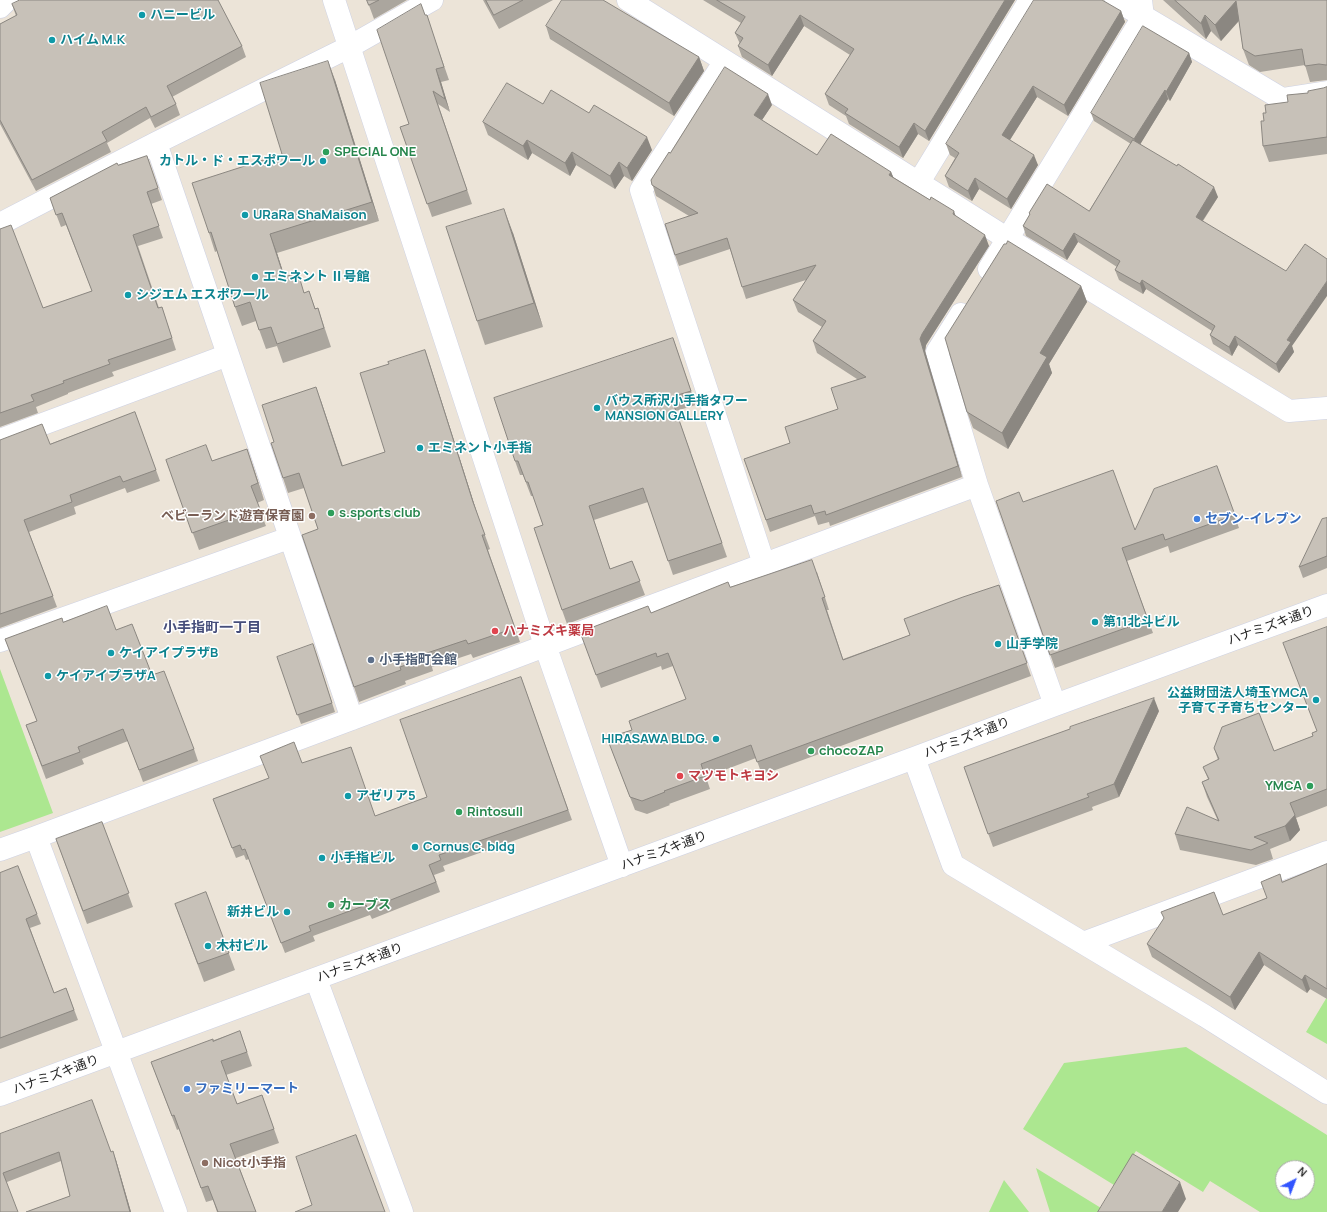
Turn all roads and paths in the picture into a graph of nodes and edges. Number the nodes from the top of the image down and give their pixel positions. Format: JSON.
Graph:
{"nodes":[{"id":1,"x":6,"y":0,"type":"edge"},
{"id":2,"x":334,"y":0,"type":"edge"},
{"id":3,"x":432,"y":0,"type":"edge"},
{"id":4,"x":628,"y":0,"type":"edge"},
{"id":5,"x":1030,"y":0,"type":"edge"},
{"id":6,"x":1116,"y":0,"type":"edge"},
{"id":7,"x":0,"y":7,"type":"edge"},
{"id":8,"x":1142,"y":8,"type":"edge"},
{"id":9,"x":349,"y":47,"type":"junction"},
{"id":10,"x":725,"y":61,"type":"junction"},
{"id":11,"x":1327,"y":92,"type":"edge"},
{"id":12,"x":156,"y":143,"type":"junction"},
{"id":13,"x":919,"y":182,"type":"junction"},
{"id":14,"x":0,"y":224,"type":"edge"},
{"id":15,"x":1008,"y":239,"type":"junction"},
{"id":16,"x":228,"y":355,"type":"junction"},
{"id":17,"x":1327,"y":408,"type":"edge"},
{"id":18,"x":0,"y":440,"type":"edge"},
{"id":19,"x":977,"y":485,"type":"junction"},
{"id":20,"x":289,"y":538,"type":"junction"},
{"id":21,"x":764,"y":564,"type":"junction"},
{"id":22,"x":1327,"y":605,"type":"edge"},
{"id":23,"x":545,"y":645,"type":"junction"},
{"id":24,"x":1,"y":649,"type":"edge"},
{"id":25,"x":1055,"y":705,"type":"junction"},
{"id":26,"x":352,"y":720,"type":"junction"},
{"id":27,"x":914,"y":758,"type":"junction"},
{"id":28,"x":36,"y":837,"type":"junction"},
{"id":29,"x":0,"y":850,"type":"edge"},
{"id":30,"x":1327,"y":852,"type":"edge"},
{"id":31,"x":622,"y":866,"type":"junction"},
{"id":32,"x":1083,"y":943,"type":"junction"},
{"id":33,"x":316,"y":979,"type":"junction"},
{"id":34,"x":116,"y":1053,"type":"junction"},
{"id":35,"x":1327,"y":1093,"type":"edge"},
{"id":36,"x":0,"y":1095,"type":"edge"},
{"id":37,"x":176,"y":1212,"type":"edge"},
{"id":38,"x":402,"y":1212,"type":"edge"}],
"edges":[{"from":1,"to":7,"type":"street"},
{"from":2,"to":9,"type":"street"},
{"from":3,"to":9,"type":"street"},
{"from":4,"to":10,"type":"street"},
{"from":5,"to":13,"type":"street"},
{"from":6,"to":8,"type":"street"},
{"from":8,"to":11,"type":"street"},
{"from":8,"to":15,"type":"street"},
{"from":9,"to":12,"type":"street"},
{"from":9,"to":23,"type":"street"},
{"from":10,"to":13,"type":"street"},
{"from":10,"to":21,"type":"street"},
{"from":12,"to":14,"type":"street"},
{"from":12,"to":16,"type":"street"},
{"from":13,"to":15,"type":"street"},
{"from":15,"to":17,"type":"street"},
{"from":15,"to":19,"type":"street"},
{"from":16,"to":18,"type":"street"},
{"from":16,"to":20,"type":"street"},
{"from":19,"to":21,"type":"street"},
{"from":19,"to":25,"type":"street"},
{"from":20,"to":24,"type":"street"},
{"from":20,"to":26,"type":"street"},
{"from":21,"to":23,"type":"street"},
{"from":22,"to":25,"type":"street","name":"ハナミズキ通り"},
{"from":23,"to":26,"type":"street"},
{"from":23,"to":31,"type":"street"},
{"from":25,"to":27,"type":"street","name":"ハナミズキ通り"},
{"from":26,"to":28,"type":"street"},
{"from":27,"to":31,"type":"street","name":"ハナミズキ通り"},
{"from":27,"to":32,"type":"street"},
{"from":28,"to":29,"type":"street"},
{"from":28,"to":34,"type":"street"},
{"from":30,"to":32,"type":"street"},
{"from":31,"to":33,"type":"street","name":"ハナミズキ通り"},
{"from":32,"to":35,"type":"street"},
{"from":33,"to":34,"type":"street","name":"ハナミズキ通り"},
{"from":33,"to":38,"type":"street"},
{"from":34,"to":36,"type":"street","name":"ハナミズキ通り"},
{"from":34,"to":37,"type":"street"}]}
